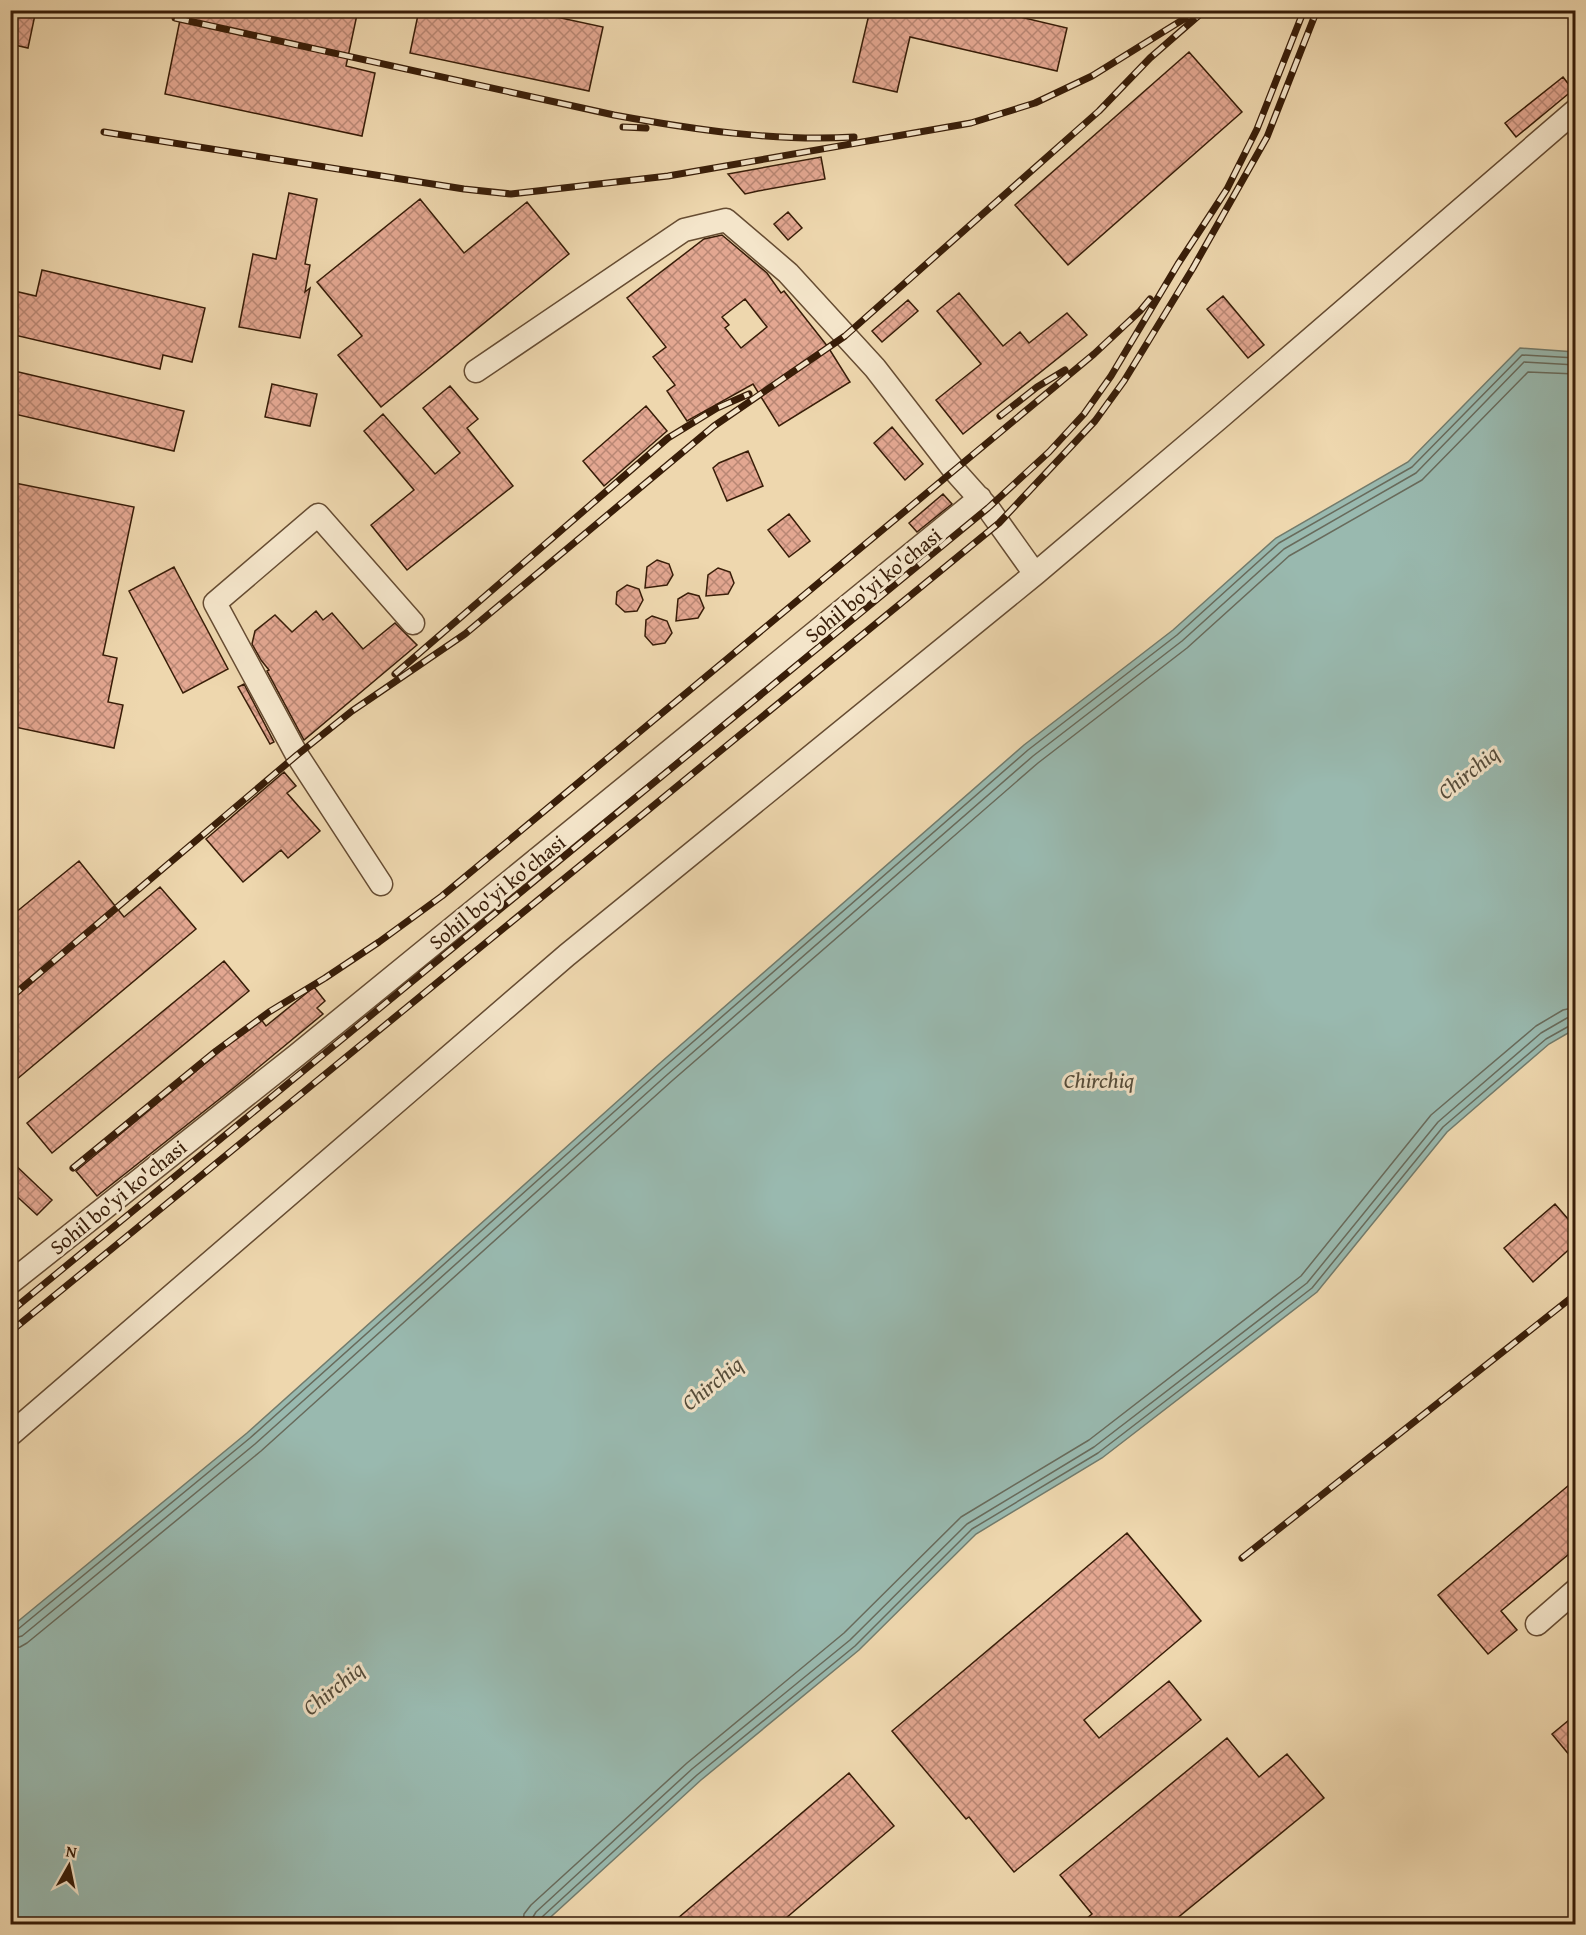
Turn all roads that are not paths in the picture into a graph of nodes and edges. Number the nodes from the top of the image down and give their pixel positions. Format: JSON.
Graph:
{"nodes":[{"id":1,"x":1575,"y":110,"type":"edge"},
{"id":2,"x":476,"y":371,"type":"dead end"},
{"id":3,"x":980,"y":498,"type":"junction"},
{"id":4,"x":1035,"y":574,"type":"junction"},
{"id":5,"x":413,"y":623,"type":"dead end"},
{"id":6,"x":381,"y":884,"type":"dead end"},
{"id":7,"x":10,"y":1283,"type":"edge"},
{"id":8,"x":10,"y":1436,"type":"edge"},
{"id":9,"x":1575,"y":1590,"type":"edge"},
{"id":10,"x":1537,"y":1624,"type":"dead end"}],
"edges":[{"from":1,"to":4,"type":"street"},
{"from":2,"to":3,"type":"street"},
{"from":3,"to":4,"type":"street"},
{"from":3,"to":7,"type":"street","name":"Sohil bo'yi ko'chasi"},
{"from":4,"to":8,"type":"street"},
{"from":5,"to":6,"type":"street"},
{"from":9,"to":10,"type":"street"}]}
